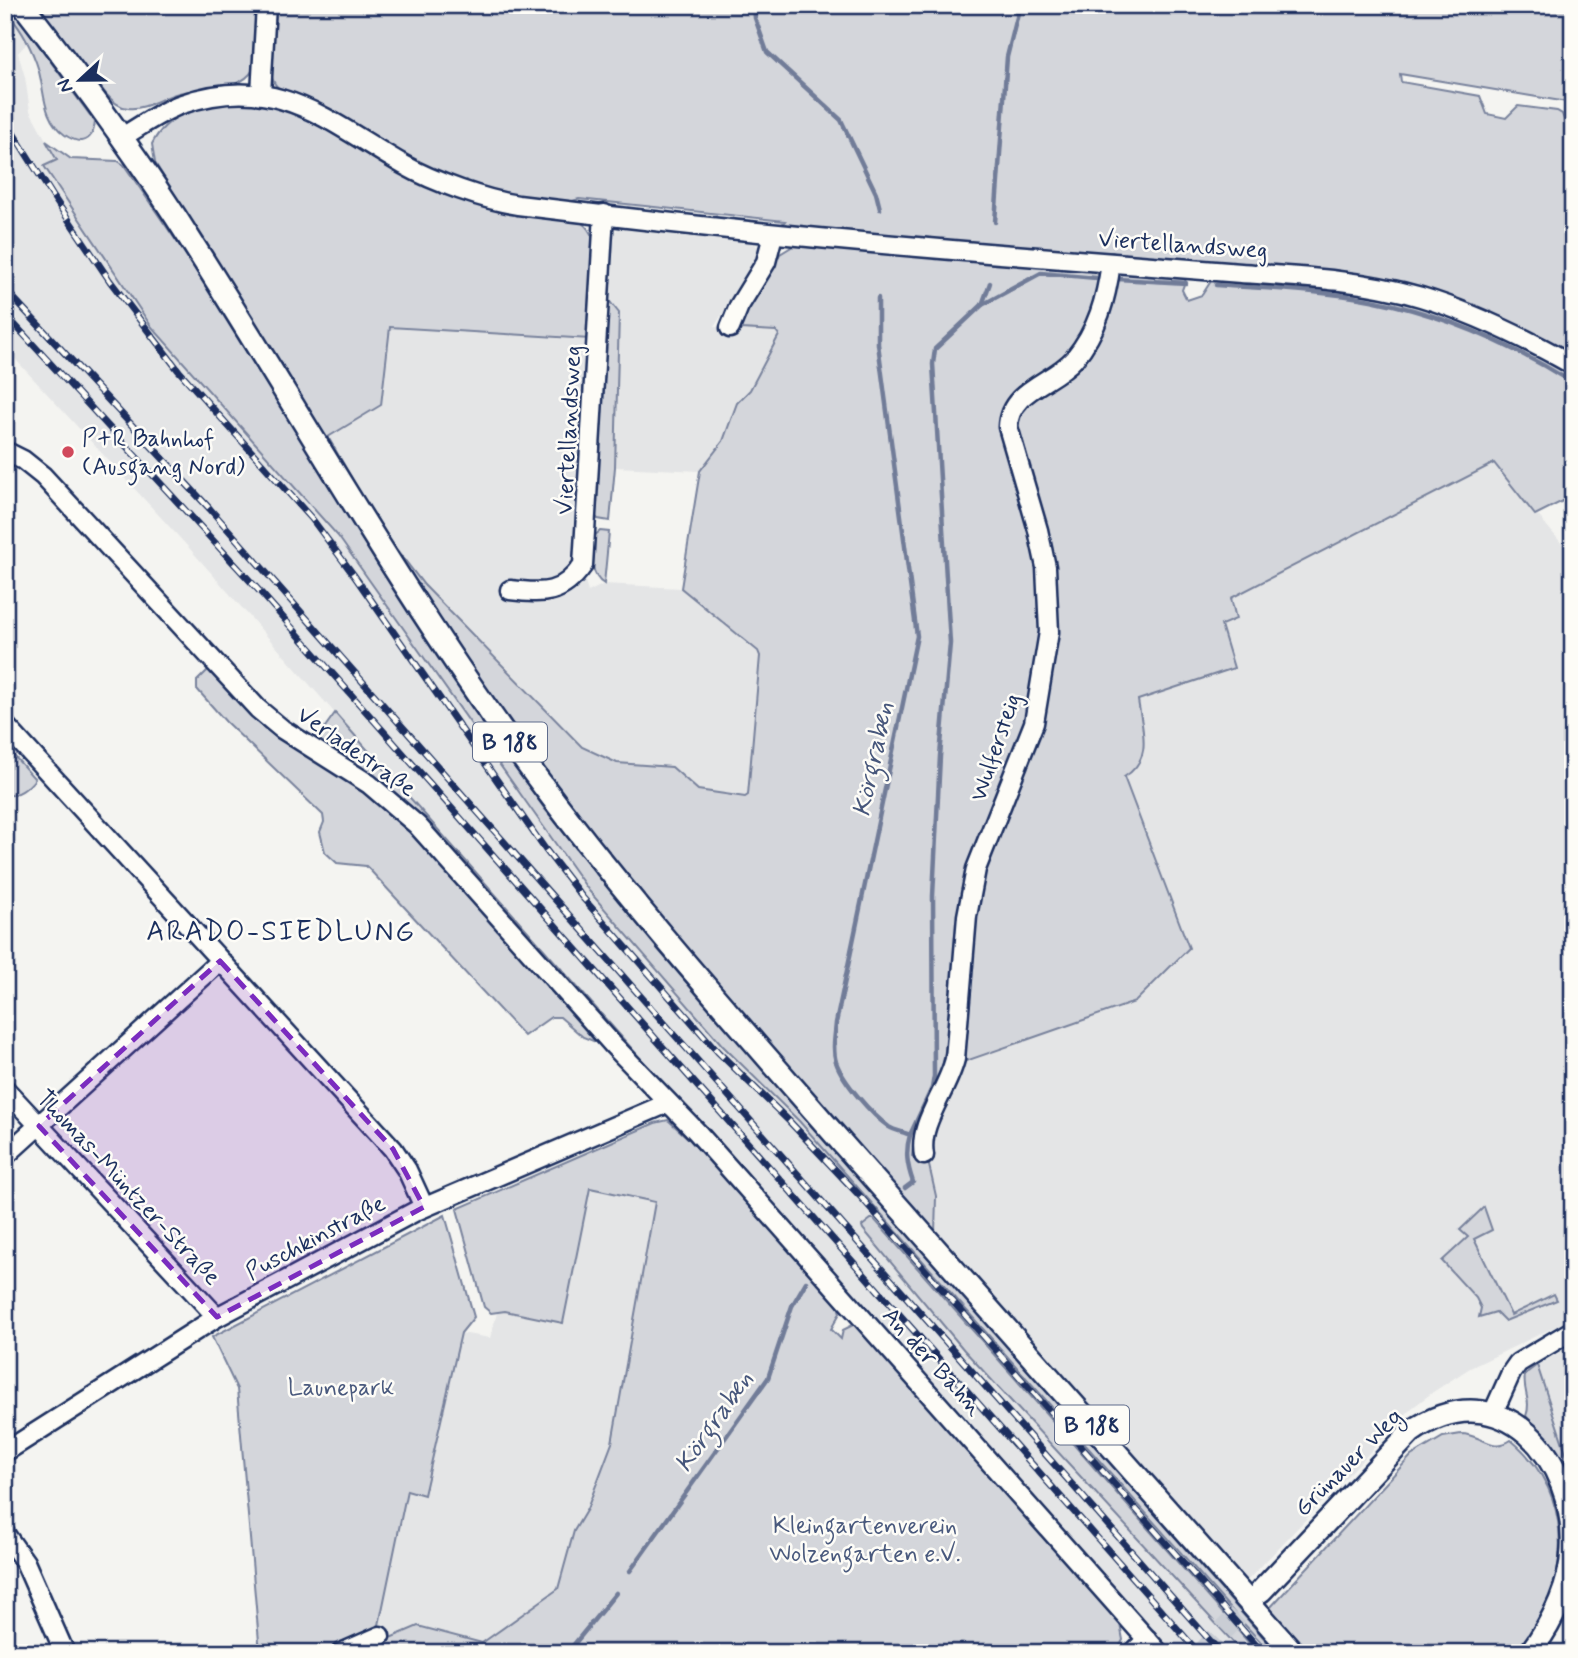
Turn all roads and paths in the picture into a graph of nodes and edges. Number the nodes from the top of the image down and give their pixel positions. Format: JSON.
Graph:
{"nodes":[{"id":1,"x":23,"y":5,"type":"edge"},
{"id":2,"x":267,"y":5,"type":"edge"},
{"id":3,"x":261,"y":94,"type":"junction"},
{"id":4,"x":122,"y":137,"type":"junction"},
{"id":5,"x":604,"y":214,"type":"junction"},
{"id":6,"x":773,"y":235,"type":"junction"},
{"id":7,"x":1111,"y":263,"type":"junction"},
{"id":8,"x":730,"y":328,"type":"dead end"},
{"id":9,"x":1573,"y":365,"type":"edge"},
{"id":10,"x":5,"y":451,"type":"edge"},
{"id":11,"x":510,"y":590,"type":"dead end"},
{"id":12,"x":5,"y":725,"type":"edge"},
{"id":13,"x":220,"y":961,"type":"junction"},
{"id":14,"x":5,"y":1089,"type":"edge"},
{"id":15,"x":668,"y":1103,"type":"junction"},
{"id":16,"x":39,"y":1126,"type":"junction"},
{"id":17,"x":924,"y":1155,"type":"dead end"},
{"id":18,"x":5,"y":1156,"type":"edge"},
{"id":19,"x":424,"y":1207,"type":"junction"},
{"id":20,"x":217,"y":1317,"type":"junction"},
{"id":21,"x":1573,"y":1330,"type":"edge"},
{"id":22,"x":1493,"y":1413,"type":"junction"},
{"id":23,"x":5,"y":1452,"type":"edge"},
{"id":24,"x":5,"y":1534,"type":"edge"},
{"id":25,"x":1261,"y":1591,"type":"tunnel mouth"},
{"id":26,"x":380,"y":1636,"type":"dead end"},
{"id":27,"x":1153,"y":1646,"type":"edge"},
{"id":28,"x":65,"y":1653,"type":"edge"},
{"id":29,"x":341,"y":1653,"type":"edge"},
{"id":30,"x":1133,"y":1653,"type":"edge"},
{"id":31,"x":1294,"y":1653,"type":"edge"},
{"id":32,"x":1530,"y":1653,"type":"edge"}],
"edges":[{"from":1,"to":4,"type":"main road","number":"B 188"},
{"from":2,"to":3,"type":"street"},
{"from":3,"to":4,"type":"street","name":"Viertellandsweg"},
{"from":3,"to":5,"type":"street","name":"Viertellandsweg"},
{"from":4,"to":31,"type":"main road","number":"B 188"},
{"from":5,"to":6,"type":"street","name":"Viertellandsweg"},
{"from":5,"to":11,"type":"street","name":"Viertellandsweg"},
{"from":6,"to":7,"type":"street","name":"Viertellandsweg"},
{"from":6,"to":8,"type":"street"},
{"from":7,"to":9,"type":"street","name":"Viertellandsweg"},
{"from":7,"to":17,"type":"street","name":"Wulfersteig"},
{"from":10,"to":15,"type":"street","name":"Verladestraße"},
{"from":12,"to":13,"type":"street"},
{"from":13,"to":16,"type":"street"},
{"from":13,"to":19,"type":"street"},
{"from":14,"to":16,"type":"street","name":"Thomas-Müntzer-Straße"},
{"from":15,"to":19,"type":"street","name":"Puschkinstraße"},
{"from":15,"to":27,"type":"street","name":"An der Bahn"},
{"from":16,"to":18,"type":"street"},
{"from":16,"to":20,"type":"street","name":"Thomas-Müntzer-Straße"},
{"from":19,"to":20,"type":"street","name":"Puschkinstraße"},
{"from":20,"to":23,"type":"street","name":"Puschkinstraße"},
{"from":21,"to":22,"type":"street"},
{"from":22,"to":25,"type":"main road","name":"Grünauer Weg"},
{"from":22,"to":32,"type":"main road","name":"Grünauer Weg"},
{"from":24,"to":28,"type":"street"},
{"from":26,"to":29,"type":"street"},
{"from":27,"to":30,"type":"street"}]}
